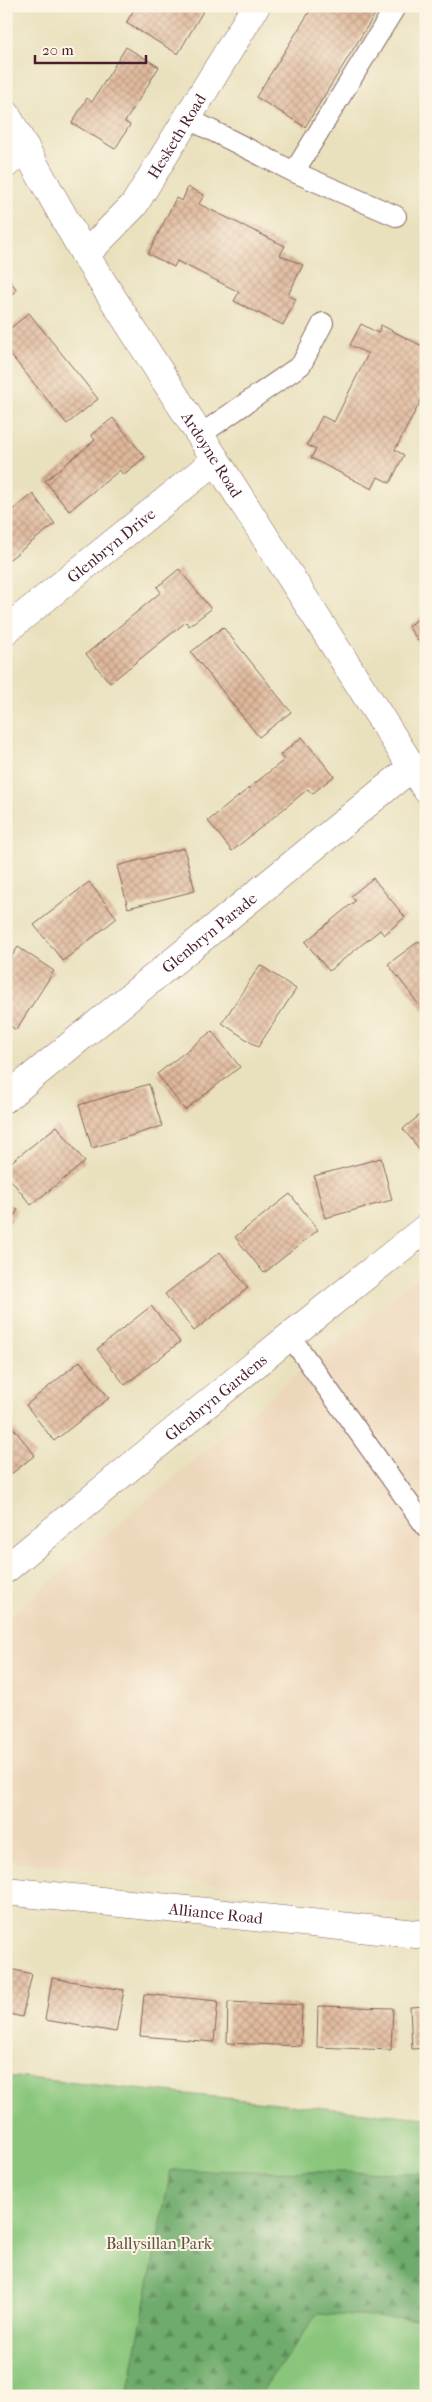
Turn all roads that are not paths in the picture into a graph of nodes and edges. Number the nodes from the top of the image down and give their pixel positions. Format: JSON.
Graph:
{"nodes":[{"id":1,"x":256,"y":6,"type":"edge"},
{"id":2,"x":396,"y":6,"type":"edge"},
{"id":3,"x":6,"y":114,"type":"edge"},
{"id":4,"x":187,"y":118,"type":"junction"},
{"id":5,"x":16,"y":156,"type":"edge"},
{"id":6,"x":294,"y":172,"type":"junction"},
{"id":7,"x":396,"y":216,"type":"dead end"},
{"id":8,"x":85,"y":255,"type":"junction"},
{"id":9,"x":323,"y":323,"type":"dead end"},
{"id":10,"x":200,"y":435,"type":"junction"},
{"id":11,"x":216,"y":460,"type":"junction"},
{"id":12,"x":6,"y":630,"type":"edge"},
{"id":13,"x":419,"y":778,"type":"edge"},
{"id":14,"x":6,"y":1098,"type":"edge"},
{"id":15,"x":426,"y":1228,"type":"edge"},
{"id":16,"x":290,"y":1336,"type":"junction"},
{"id":17,"x":426,"y":1527,"type":"edge"},
{"id":18,"x":6,"y":1569,"type":"edge"},
{"id":19,"x":6,"y":1891,"type":"edge"},
{"id":20,"x":426,"y":1935,"type":"edge"}],
"edges":[{"from":1,"to":4,"type":"street","name":"Hesketh Road"},
{"from":2,"to":6,"type":"lane"},
{"from":3,"to":5,"type":"street","name":"Ardoyne Road"},
{"from":4,"to":6,"type":"lane"},
{"from":4,"to":8,"type":"street","name":"Hesketh Road"},
{"from":5,"to":8,"type":"street","name":"Ardoyne Road"},
{"from":6,"to":7,"type":"lane"},
{"from":8,"to":10,"type":"street","name":"Ardoyne Road"},
{"from":9,"to":10,"type":"lane"},
{"from":10,"to":11,"type":"street","name":"Ardoyne Road"},
{"from":11,"to":12,"type":"street","name":"Glenbryn Drive"},
{"from":11,"to":13,"type":"street","name":"Ardoyne Road"},
{"from":13,"to":14,"type":"street","name":"Glenbryn Parade"},
{"from":15,"to":16,"type":"street","name":"Glenbryn Gardens"},
{"from":16,"to":17,"type":"lane"},
{"from":16,"to":18,"type":"street","name":"Glenbryn Gardens"},
{"from":19,"to":20,"type":"street","name":"Alliance Road"}]}
